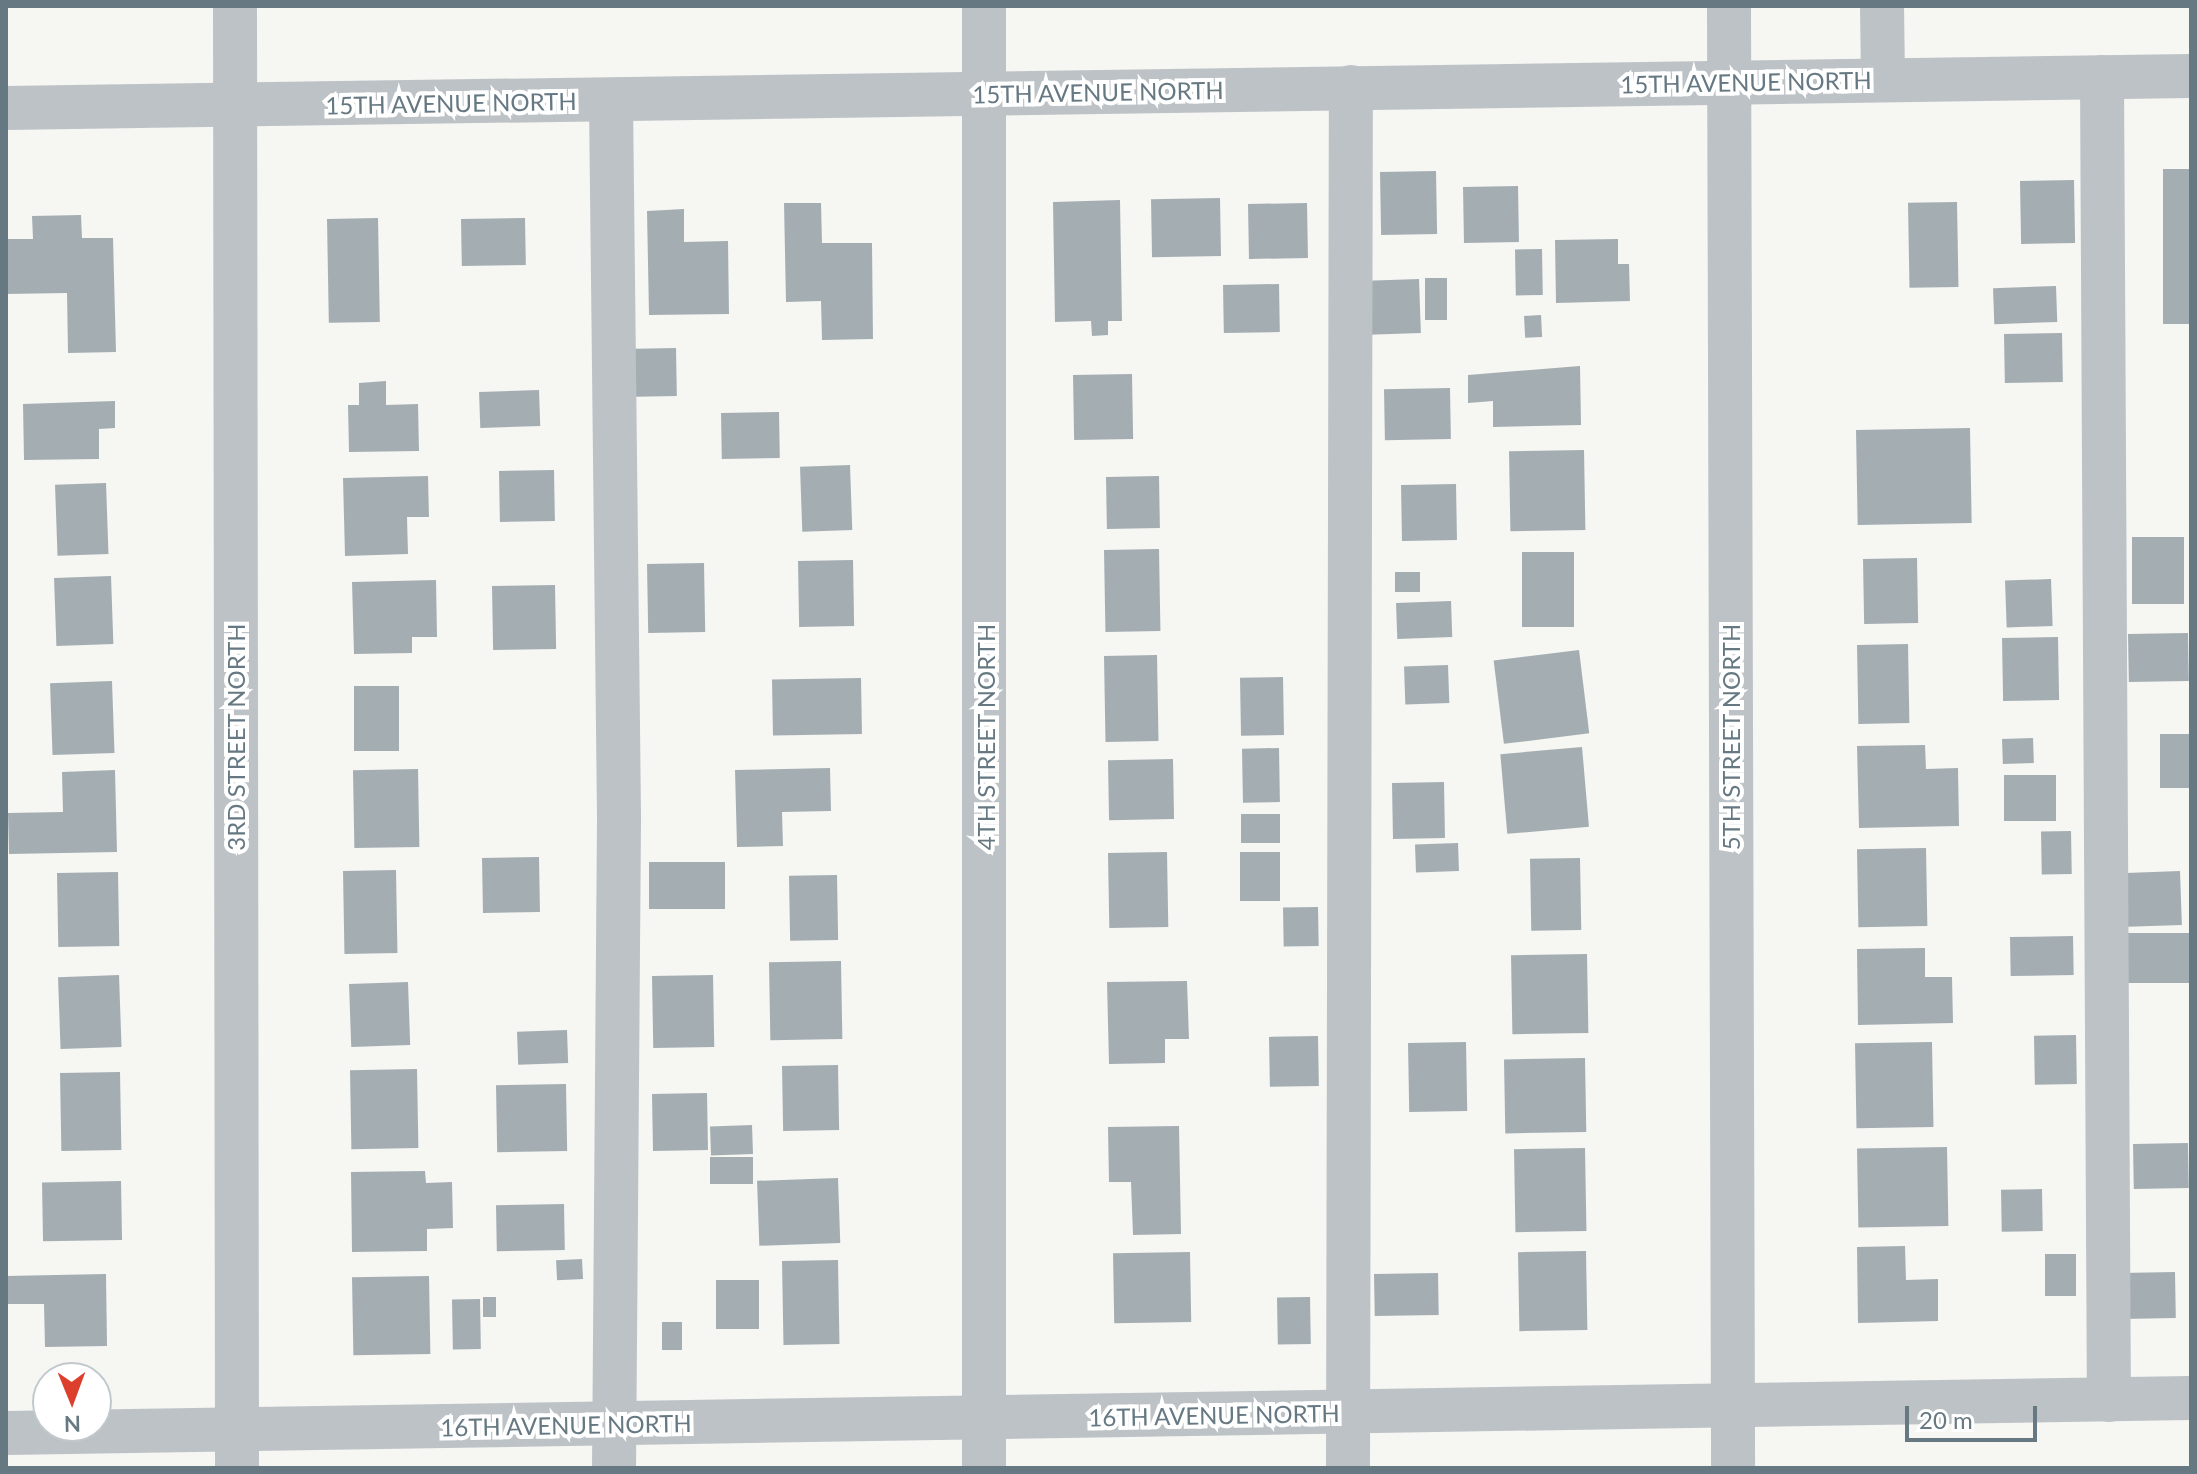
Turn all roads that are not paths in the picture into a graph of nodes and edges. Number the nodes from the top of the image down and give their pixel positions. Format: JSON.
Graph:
{"nodes":[{"id":1,"x":235,"y":6,"type":"edge"},
{"id":2,"x":984,"y":6,"type":"edge"},
{"id":3,"x":1729,"y":6,"type":"edge"},
{"id":4,"x":1882,"y":6,"type":"edge"},
{"id":5,"x":2191,"y":76,"type":"edge"},
{"id":6,"x":2102,"y":77,"type":"junction"},
{"id":7,"x":1883,"y":79,"type":"junction"},
{"id":8,"x":1730,"y":83,"type":"junction"},
{"id":9,"x":1351,"y":87,"type":"junction"},
{"id":10,"x":982,"y":94,"type":"junction"},
{"id":11,"x":611,"y":100,"type":"junction"},
{"id":12,"x":6,"y":108,"type":"edge"},
{"id":13,"x":235,"y":108,"type":"junction"},
{"id":14,"x":2191,"y":1398,"type":"edge"},
{"id":15,"x":2109,"y":1400,"type":"junction"},
{"id":16,"x":1733,"y":1408,"type":"junction"},
{"id":17,"x":1348,"y":1413,"type":"junction"},
{"id":18,"x":984,"y":1417,"type":"junction"},
{"id":19,"x":614,"y":1425,"type":"junction"},
{"id":20,"x":6,"y":1433,"type":"edge"},
{"id":21,"x":237,"y":1449,"type":"edge"},
{"id":22,"x":614,"y":1468,"type":"edge"},
{"id":23,"x":984,"y":1468,"type":"edge"},
{"id":24,"x":1348,"y":1468,"type":"edge"},
{"id":25,"x":1733,"y":1468,"type":"edge"}],
"edges":[{"from":1,"to":13,"type":"street","name":"3RD STREET NORTH"},
{"from":2,"to":10,"type":"street","name":"4TH STREET NORTH"},
{"from":3,"to":8,"type":"street","name":"5TH STREET NORTH"},
{"from":4,"to":7,"type":"street"},
{"from":5,"to":6,"type":"street","name":"15TH AVENUE NORTH"},
{"from":6,"to":7,"type":"street","name":"15TH AVENUE NORTH"},
{"from":6,"to":15,"type":"street"},
{"from":7,"to":8,"type":"street","name":"15TH AVENUE NORTH"},
{"from":8,"to":9,"type":"street","name":"15TH AVENUE NORTH"},
{"from":8,"to":16,"type":"street","name":"5TH STREET NORTH"},
{"from":9,"to":10,"type":"street","name":"15TH AVENUE NORTH"},
{"from":9,"to":17,"type":"street"},
{"from":10,"to":11,"type":"street","name":"15TH AVENUE NORTH"},
{"from":10,"to":18,"type":"street","name":"4TH STREET NORTH"},
{"from":11,"to":13,"type":"street","name":"15TH AVENUE NORTH"},
{"from":11,"to":19,"type":"street"},
{"from":12,"to":13,"type":"street","name":"15TH AVENUE NORTH"},
{"from":13,"to":21,"type":"street","name":"3RD STREET NORTH"},
{"from":14,"to":15,"type":"street","name":"16TH AVENUE NORTH"},
{"from":15,"to":16,"type":"street","name":"16TH AVENUE NORTH"},
{"from":16,"to":17,"type":"street","name":"16TH AVENUE NORTH"},
{"from":16,"to":25,"type":"street","name":"5TH STREET NORTH"},
{"from":17,"to":18,"type":"street","name":"16TH AVENUE NORTH"},
{"from":17,"to":24,"type":"street"},
{"from":18,"to":19,"type":"street","name":"16TH AVENUE NORTH"},
{"from":18,"to":23,"type":"street","name":"4TH STREET NORTH"},
{"from":19,"to":21,"type":"street","name":"16TH AVENUE NORTH"},
{"from":19,"to":22,"type":"street"},
{"from":20,"to":21,"type":"street","name":"16TH AVENUE NORTH"}]}
